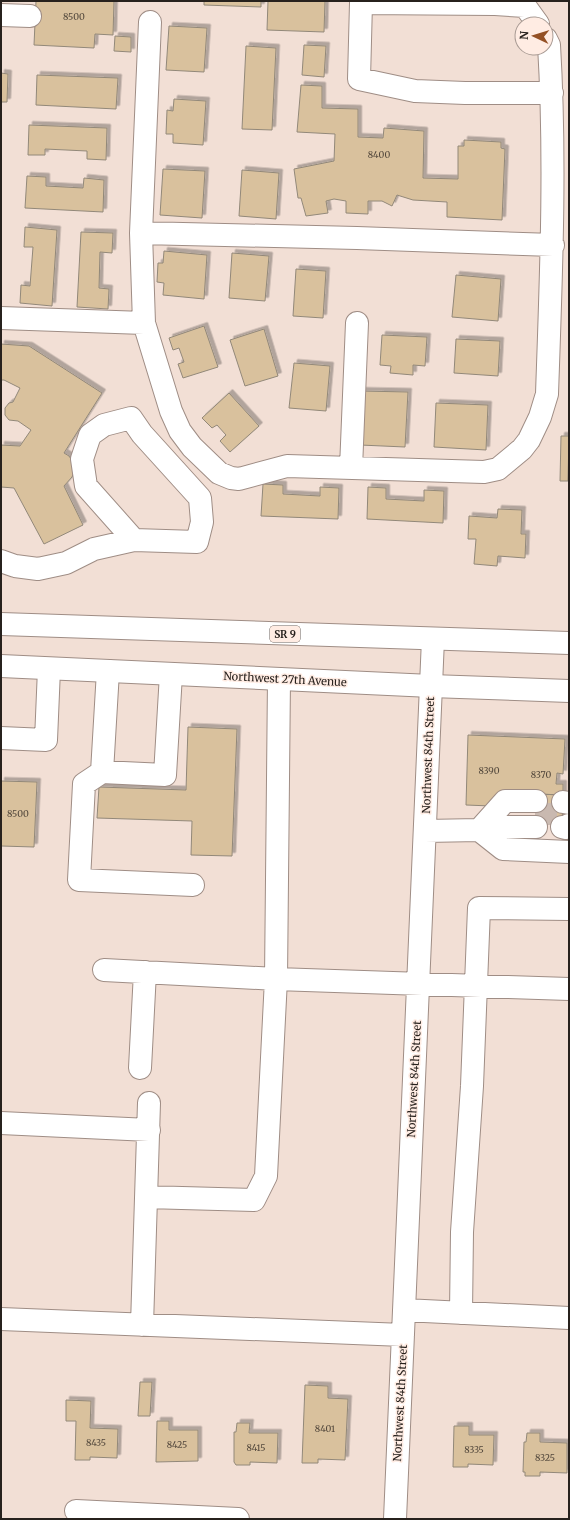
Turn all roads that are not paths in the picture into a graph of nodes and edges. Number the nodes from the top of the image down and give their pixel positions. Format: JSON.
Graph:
{"nodes":[{"id":1,"x":524,"y":3,"type":"edge"},
{"id":2,"x":1,"y":15,"type":"edge"},
{"id":3,"x":30,"y":16,"type":"dead end"},
{"id":4,"x":533,"y":16,"type":"edge"},
{"id":5,"x":150,"y":22,"type":"dead end"},
{"id":6,"x":550,"y":56,"type":"edge"},
{"id":7,"x":552,"y":93,"type":"junction"},
{"id":8,"x":141,"y":233,"type":"junction"},
{"id":9,"x":553,"y":245,"type":"junction"},
{"id":10,"x":1,"y":318,"type":"edge"},
{"id":11,"x":144,"y":323,"type":"junction"},
{"id":12,"x":357,"y":323,"type":"dead end"},
{"id":13,"x":351,"y":468,"type":"junction"},
{"id":14,"x":134,"y":540,"type":"junction"},
{"id":15,"x":1,"y":561,"type":"edge"},
{"id":16,"x":1,"y":624,"type":"edge"},
{"id":17,"x":433,"y":639,"type":"junction"},
{"id":18,"x":569,"y":643,"type":"edge"},
{"id":19,"x":1,"y":666,"type":"edge"},
{"id":20,"x":49,"y":669,"type":"junction"},
{"id":21,"x":108,"y":671,"type":"junction"},
{"id":22,"x":171,"y":674,"type":"junction"},
{"id":23,"x":279,"y":679,"type":"junction"},
{"id":24,"x":431,"y":686,"type":"junction"},
{"id":25,"x":569,"y":691,"type":"edge"},
{"id":26,"x":1,"y":738,"type":"edge"},
{"id":27,"x":102,"y":772,"type":"junction"},
{"id":28,"x":536,"y":814,"type":"tunnel mouth"},
{"id":29,"x":566,"y":817,"type":"edge"},
{"id":30,"x":479,"y":830,"type":"junction"},
{"id":31,"x":425,"y":831,"type":"junction"},
{"id":32,"x":569,"y":852,"type":"edge"},
{"id":33,"x":193,"y":885,"type":"dead end"},
{"id":34,"x":569,"y":909,"type":"edge"},
{"id":35,"x":104,"y":970,"type":"dead end"},
{"id":36,"x":145,"y":972,"type":"junction"},
{"id":37,"x":276,"y":979,"type":"junction"},
{"id":38,"x":419,"y":984,"type":"junction"},
{"id":39,"x":476,"y":986,"type":"junction"},
{"id":40,"x":569,"y":989,"type":"edge"},
{"id":41,"x":140,"y":1068,"type":"dead end"},
{"id":42,"x":149,"y":1103,"type":"dead end"},
{"id":43,"x":1,"y":1123,"type":"edge"},
{"id":44,"x":149,"y":1130,"type":"junction"},
{"id":45,"x":146,"y":1197,"type":"junction"},
{"id":46,"x":404,"y":1310,"type":"junction"},
{"id":47,"x":461,"y":1313,"type":"junction"},
{"id":48,"x":569,"y":1318,"type":"edge"},
{"id":49,"x":1,"y":1319,"type":"edge"},
{"id":50,"x":142,"y":1325,"type":"junction"},
{"id":51,"x":403,"y":1335,"type":"junction"},
{"id":52,"x":76,"y":1511,"type":"dead end"},
{"id":53,"x":238,"y":1519,"type":"edge"},
{"id":54,"x":395,"y":1519,"type":"edge"}],
"edges":[{"from":1,"to":4,"type":"street"},
{"from":1,"to":7,"type":"street"},
{"from":2,"to":3,"type":"street"},
{"from":5,"to":8,"type":"street"},
{"from":6,"to":7,"type":"street"},
{"from":7,"to":9,"type":"street"},
{"from":8,"to":9,"type":"street"},
{"from":8,"to":11,"type":"street"},
{"from":9,"to":13,"type":"street"},
{"from":10,"to":11,"type":"street"},
{"from":11,"to":13,"type":"street"},
{"from":12,"to":13,"type":"street"},
{"from":14,"to":14,"type":"street"},
{"from":14,"to":15,"type":"street"},
{"from":16,"to":17,"type":"street","number":"SR 9"},
{"from":17,"to":18,"type":"street","number":"SR 9"},
{"from":17,"to":24,"type":"street","name":"Northwest 84th Street"},
{"from":19,"to":20,"type":"street","name":"Northwest 27th Avenue"},
{"from":20,"to":21,"type":"street","name":"Northwest 27th Avenue"},
{"from":20,"to":26,"type":"street"},
{"from":21,"to":22,"type":"street","name":"Northwest 27th Avenue"},
{"from":21,"to":27,"type":"street"},
{"from":22,"to":23,"type":"street","name":"Northwest 27th Avenue"},
{"from":22,"to":27,"type":"street"},
{"from":23,"to":24,"type":"street","name":"Northwest 27th Avenue"},
{"from":23,"to":37,"type":"street"},
{"from":24,"to":25,"type":"street","name":"Northwest 27th Avenue"},
{"from":24,"to":31,"type":"street","name":"Northwest 84th Street"},
{"from":27,"to":33,"type":"street"},
{"from":28,"to":30,"type":"street"},
{"from":29,"to":30,"type":"street"},
{"from":30,"to":31,"type":"street"},
{"from":30,"to":32,"type":"street"},
{"from":31,"to":38,"type":"street","name":"Northwest 84th Street"},
{"from":34,"to":39,"type":"street"},
{"from":35,"to":36,"type":"street"},
{"from":36,"to":37,"type":"street"},
{"from":36,"to":41,"type":"street"},
{"from":37,"to":38,"type":"street"},
{"from":37,"to":45,"type":"street"},
{"from":38,"to":39,"type":"street"},
{"from":38,"to":46,"type":"street","name":"Northwest 84th Street"},
{"from":39,"to":40,"type":"street"},
{"from":39,"to":47,"type":"street"},
{"from":42,"to":44,"type":"street"},
{"from":43,"to":44,"type":"street"},
{"from":44,"to":45,"type":"street"},
{"from":45,"to":50,"type":"street"},
{"from":46,"to":47,"type":"street"},
{"from":46,"to":51,"type":"street","name":"Northwest 84th Street"},
{"from":47,"to":48,"type":"street"},
{"from":49,"to":50,"type":"street"},
{"from":50,"to":51,"type":"street"},
{"from":51,"to":54,"type":"street","name":"Northwest 84th Street"},
{"from":52,"to":53,"type":"street"}]}
